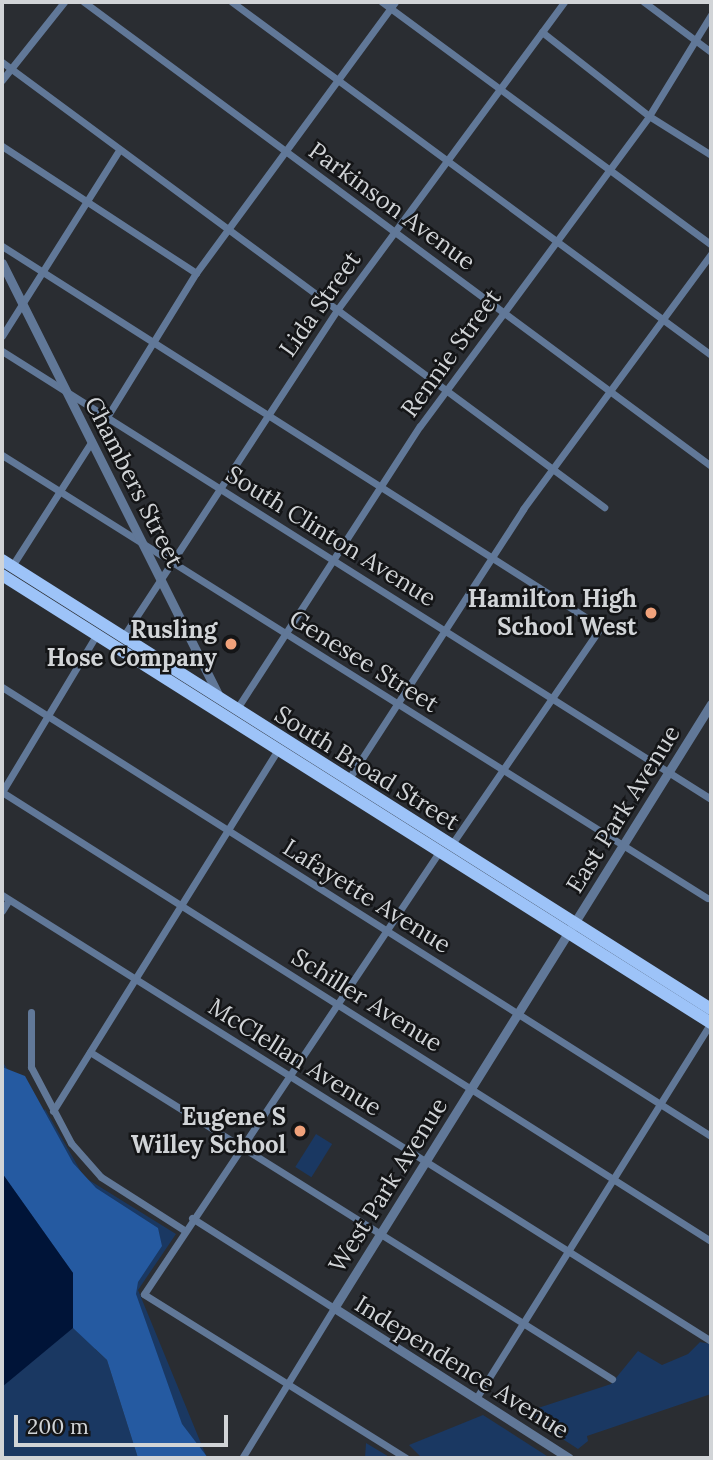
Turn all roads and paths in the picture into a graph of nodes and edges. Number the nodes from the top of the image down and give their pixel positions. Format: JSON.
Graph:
{"nodes":[{"id":1,"x":64,"y":2,"type":"edge"},
{"id":2,"x":84,"y":2,"type":"edge"},
{"id":3,"x":232,"y":2,"type":"edge"},
{"id":4,"x":382,"y":2,"type":"edge"},
{"id":5,"x":564,"y":2,"type":"edge"},
{"id":6,"x":644,"y":2,"type":"edge"},
{"id":7,"x":393,"y":5,"type":"edge"},
{"id":8,"x":711,"y":16,"type":"edge"},
{"id":9,"x":542,"y":32,"type":"junction"},
{"id":10,"x":695,"y":42,"type":"junction"},
{"id":11,"x":711,"y":52,"type":"edge"},
{"id":12,"x":2,"y":62,"type":"edge"},
{"id":13,"x":10,"y":68,"type":"junction"},
{"id":14,"x":337,"y":79,"type":"junction"},
{"id":15,"x":2,"y":80,"type":"edge"},
{"id":16,"x":499,"y":90,"type":"junction"},
{"id":17,"x":649,"y":116,"type":"junction"},
{"id":18,"x":2,"y":146,"type":"edge"},
{"id":19,"x":119,"y":150,"type":"junction"},
{"id":20,"x":285,"y":151,"type":"junction"},
{"id":21,"x":711,"y":155,"type":"edge"},
{"id":22,"x":447,"y":161,"type":"junction"},
{"id":23,"x":609,"y":171,"type":"junction"},
{"id":24,"x":84,"y":199,"type":"junction"},
{"id":25,"x":227,"y":229,"type":"junction"},
{"id":26,"x":395,"y":232,"type":"junction"},
{"id":27,"x":557,"y":241,"type":"junction"},
{"id":28,"x":711,"y":245,"type":"edge"},
{"id":29,"x":2,"y":246,"type":"edge"},
{"id":30,"x":711,"y":254,"type":"edge"},
{"id":31,"x":2,"y":263,"type":"edge"},
{"id":32,"x":43,"y":272,"type":"junction"},
{"id":33,"x":196,"y":273,"type":"junction"},
{"id":34,"x":22,"y":303,"type":"junction"},
{"id":35,"x":337,"y":310,"type":"junction"},
{"id":36,"x":504,"y":313,"type":"junction"},
{"id":37,"x":662,"y":319,"type":"junction"},
{"id":38,"x":2,"y":336,"type":"edge"},
{"id":39,"x":155,"y":343,"type":"junction"},
{"id":40,"x":2,"y":351,"type":"edge"},
{"id":41,"x":711,"y":355,"type":"edge"},
{"id":42,"x":610,"y":390,"type":"junction"},
{"id":43,"x":446,"y":391,"type":"junction"},
{"id":44,"x":67,"y":392,"type":"junction"},
{"id":45,"x":268,"y":415,"type":"junction"},
{"id":46,"x":107,"y":417,"type":"junction"},
{"id":47,"x":92,"y":441,"type":"junction"},
{"id":48,"x":2,"y":455,"type":"edge"},
{"id":49,"x":711,"y":466,"type":"edge"},
{"id":50,"x":552,"y":469,"type":"junction"},
{"id":51,"x":380,"y":487,"type":"junction"},
{"id":52,"x":220,"y":489,"type":"junction"},
{"id":53,"x":60,"y":492,"type":"junction"},
{"id":54,"x":604,"y":507,"type":"dead end"},
{"id":55,"x":144,"y":545,"type":"junction"},
{"id":56,"x":491,"y":558,"type":"junction"},
{"id":57,"x":333,"y":561,"type":"junction"},
{"id":58,"x":171,"y":563,"type":"junction"},
{"id":59,"x":5,"y":567,"type":"edge"},
{"id":60,"x":161,"y":578,"type":"junction"},
{"id":61,"x":100,"y":630,"type":"junction"},
{"id":62,"x":444,"y":631,"type":"junction"},
{"id":63,"x":283,"y":633,"type":"junction"},
{"id":64,"x":122,"y":637,"type":"junction"},
{"id":65,"x":2,"y":687,"type":"edge"},
{"id":66,"x":552,"y":699,"type":"junction"},
{"id":67,"x":222,"y":700,"type":"junction"},
{"id":68,"x":711,"y":704,"type":"edge"},
{"id":69,"x":396,"y":705,"type":"junction"},
{"id":70,"x":233,"y":714,"type":"junction"},
{"id":71,"x":46,"y":715,"type":"junction"},
{"id":72,"x":251,"y":726,"type":"junction"},
{"id":73,"x":278,"y":749,"type":"junction"},
{"id":74,"x":503,"y":771,"type":"junction"},
{"id":75,"x":668,"y":772,"type":"junction"},
{"id":76,"x":348,"y":780,"type":"junction"},
{"id":77,"x":2,"y":792,"type":"edge"},
{"id":78,"x":711,"y":799,"type":"edge"},
{"id":79,"x":227,"y":829,"type":"junction"},
{"id":80,"x":451,"y":845,"type":"junction"},
{"id":81,"x":621,"y":848,"type":"junction"},
{"id":82,"x":439,"y":852,"type":"junction"},
{"id":83,"x":5,"y":898,"type":"edge"},
{"id":84,"x":707,"y":898,"type":"dead end"},
{"id":85,"x":180,"y":904,"type":"junction"},
{"id":86,"x":2,"y":911,"type":"edge"},
{"id":87,"x":571,"y":929,"type":"junction"},
{"id":88,"x":386,"y":932,"type":"junction"},
{"id":89,"x":133,"y":978,"type":"junction"},
{"id":90,"x":336,"y":1004,"type":"junction"},
{"id":91,"x":711,"y":1009,"type":"edge"},
{"id":92,"x":31,"y":1012,"type":"dead end"},
{"id":93,"x":517,"y":1014,"type":"junction"},
{"id":94,"x":711,"y":1023,"type":"edge"},
{"id":95,"x":90,"y":1052,"type":"junction"},
{"id":96,"x":290,"y":1075,"type":"junction"},
{"id":97,"x":471,"y":1089,"type":"junction"},
{"id":98,"x":662,"y":1105,"type":"junction"},
{"id":99,"x":52,"y":1111,"type":"junction"},
{"id":100,"x":711,"y":1136,"type":"edge"},
{"id":101,"x":241,"y":1146,"type":"junction"},
{"id":102,"x":426,"y":1163,"type":"junction"},
{"id":103,"x":614,"y":1179,"type":"junction"},
{"id":104,"x":192,"y":1218,"type":"junction"},
{"id":105,"x":184,"y":1230,"type":"junction"},
{"id":106,"x":381,"y":1232,"type":"junction"},
{"id":107,"x":711,"y":1241,"type":"edge"},
{"id":108,"x":568,"y":1252,"type":"junction"},
{"id":109,"x":334,"y":1308,"type":"junction"},
{"id":110,"x":523,"y":1324,"type":"junction"},
{"id":111,"x":711,"y":1341,"type":"edge"},
{"id":112,"x":612,"y":1379,"type":"dead end"},
{"id":113,"x":289,"y":1384,"type":"junction"},
{"id":114,"x":477,"y":1396,"type":"junction"},
{"id":115,"x":242,"y":1458,"type":"edge"},
{"id":116,"x":405,"y":1458,"type":"edge"},
{"id":117,"x":569,"y":1458,"type":"edge"}],
"edges":[{"from":1,"to":13,"type":"street"},
{"from":2,"to":20,"type":"street","name":"Parkinson Avenue"},
{"from":3,"to":14,"type":"street"},
{"from":4,"to":7,"type":"street"},
{"from":5,"to":9,"type":"street","name":"Lida Street"},
{"from":6,"to":10,"type":"street"},
{"from":7,"to":14,"type":"street"},
{"from":7,"to":16,"type":"street"},
{"from":8,"to":10,"type":"street","name":"Rennie Street"},
{"from":9,"to":16,"type":"street","name":"Lida Street"},
{"from":9,"to":17,"type":"street"},
{"from":10,"to":11,"type":"street"},
{"from":10,"to":17,"type":"street","name":"Rennie Street"},
{"from":12,"to":13,"type":"street"},
{"from":13,"to":15,"type":"street"},
{"from":13,"to":19,"type":"street"},
{"from":14,"to":20,"type":"street"},
{"from":14,"to":22,"type":"street"},
{"from":16,"to":22,"type":"street","name":"Lida Street"},
{"from":16,"to":23,"type":"street"},
{"from":17,"to":21,"type":"street"},
{"from":17,"to":23,"type":"street","name":"Rennie Street"},
{"from":18,"to":24,"type":"street"},
{"from":19,"to":24,"type":"street"},
{"from":19,"to":25,"type":"street"},
{"from":20,"to":25,"type":"street"},
{"from":20,"to":26,"type":"street","name":"Parkinson Avenue"},
{"from":22,"to":26,"type":"street","name":"Lida Street"},
{"from":22,"to":27,"type":"street"},
{"from":23,"to":27,"type":"street","name":"Rennie Street"},
{"from":23,"to":28,"type":"street"},
{"from":24,"to":32,"type":"street"},
{"from":24,"to":33,"type":"street"},
{"from":25,"to":33,"type":"street"},
{"from":25,"to":35,"type":"street"},
{"from":26,"to":35,"type":"street","name":"Lida Street"},
{"from":26,"to":36,"type":"street","name":"Parkinson Avenue"},
{"from":27,"to":36,"type":"street","name":"Rennie Street"},
{"from":27,"to":37,"type":"street"},
{"from":29,"to":32,"type":"street"},
{"from":30,"to":37,"type":"street"},
{"from":31,"to":34,"type":"street","name":"Chambers Street"},
{"from":32,"to":34,"type":"street"},
{"from":32,"to":39,"type":"street"},
{"from":33,"to":39,"type":"street"},
{"from":34,"to":38,"type":"street"},
{"from":34,"to":44,"type":"street","name":"Chambers Street"},
{"from":35,"to":43,"type":"street"},
{"from":35,"to":45,"type":"street","name":"Lida Street"},
{"from":36,"to":42,"type":"street","name":"Parkinson Avenue"},
{"from":36,"to":43,"type":"street","name":"Rennie Street"},
{"from":37,"to":41,"type":"street"},
{"from":37,"to":42,"type":"street"},
{"from":39,"to":45,"type":"street"},
{"from":39,"to":46,"type":"street"},
{"from":40,"to":44,"type":"street","name":"South Clinton Avenue"},
{"from":42,"to":49,"type":"street","name":"Parkinson Avenue"},
{"from":42,"to":50,"type":"street"},
{"from":43,"to":50,"type":"street"},
{"from":43,"to":51,"type":"street","name":"Rennie Street"},
{"from":44,"to":46,"type":"street","name":"South Clinton Avenue"},
{"from":44,"to":47,"type":"street","name":"Chambers Street"},
{"from":45,"to":51,"type":"street"},
{"from":45,"to":52,"type":"street","name":"Lida Street"},
{"from":46,"to":52,"type":"street","name":"South Clinton Avenue"},
{"from":47,"to":53,"type":"street"},
{"from":47,"to":55,"type":"street","name":"Chambers Street"},
{"from":48,"to":53,"type":"street","name":"Genesee Street"},
{"from":50,"to":54,"type":"street"},
{"from":50,"to":56,"type":"street"},
{"from":51,"to":56,"type":"street"},
{"from":51,"to":57,"type":"street","name":"Rennie Street"},
{"from":52,"to":57,"type":"street","name":"South Clinton Avenue"},
{"from":52,"to":58,"type":"street","name":"Lida Street"},
{"from":53,"to":55,"type":"street","name":"Genesee Street"},
{"from":53,"to":59,"type":"street"},
{"from":55,"to":58,"type":"street","name":"Genesee Street"},
{"from":55,"to":60,"type":"street","name":"Chambers Street"},
{"from":56,"to":62,"type":"street"},
{"from":56,"to":66,"type":"street"},
{"from":57,"to":62,"type":"street","name":"South Clinton Avenue"},
{"from":57,"to":63,"type":"street","name":"Rennie Street"},
{"from":58,"to":60,"type":"street","name":"Lida Street"},
{"from":58,"to":63,"type":"street","name":"Genesee Street"},
{"from":59,"to":61,"type":"main road","name":"South Broad Street"},
{"from":60,"to":64,"type":"street","name":"Lida Street"},
{"from":60,"to":67,"type":"street","name":"Chambers Street"},
{"from":61,"to":64,"type":"main road","name":"South Broad Street"},
{"from":61,"to":70,"type":"main road","name":"South Broad Street"},
{"from":61,"to":71,"type":"street"},
{"from":62,"to":66,"type":"street","name":"South Clinton Avenue"},
{"from":62,"to":69,"type":"street"},
{"from":63,"to":69,"type":"street","name":"Genesee Street"},
{"from":63,"to":70,"type":"street","name":"Rennie Street"},
{"from":64,"to":67,"type":"main road","name":"South Broad Street"},
{"from":65,"to":71,"type":"street","name":"Lafayette Avenue"},
{"from":66,"to":74,"type":"street"},
{"from":66,"to":75,"type":"street","name":"South Clinton Avenue"},
{"from":67,"to":70,"type":"main road","name":"South Broad Street"},
{"from":68,"to":75,"type":"street","name":"East Park Avenue"},
{"from":69,"to":74,"type":"street","name":"Genesee Street"},
{"from":69,"to":76,"type":"street"},
{"from":70,"to":72,"type":"main road","name":"South Broad Street"},
{"from":71,"to":77,"type":"street"},
{"from":71,"to":79,"type":"street","name":"Lafayette Avenue"},
{"from":72,"to":73,"type":"main road","name":"South Broad Street"},
{"from":72,"to":76,"type":"main road","name":"South Broad Street"},
{"from":73,"to":79,"type":"street"},
{"from":73,"to":82,"type":"main road","name":"South Broad Street"},
{"from":74,"to":80,"type":"street"},
{"from":74,"to":81,"type":"street","name":"Genesee Street"},
{"from":75,"to":78,"type":"street","name":"South Clinton Avenue"},
{"from":75,"to":81,"type":"street","name":"East Park Avenue"},
{"from":76,"to":80,"type":"main road","name":"South Broad Street"},
{"from":77,"to":85,"type":"street","name":"Schiller Avenue"},
{"from":79,"to":85,"type":"street"},
{"from":79,"to":88,"type":"street","name":"Lafayette Avenue"},
{"from":80,"to":87,"type":"main road","name":"South Broad Street"},
{"from":81,"to":84,"type":"street","name":"Genesee Street"},
{"from":81,"to":87,"type":"street","name":"East Park Avenue"},
{"from":82,"to":87,"type":"main road","name":"South Broad Street"},
{"from":82,"to":88,"type":"street"},
{"from":83,"to":86,"type":"street"},
{"from":83,"to":89,"type":"street","name":"McClellan Avenue"},
{"from":85,"to":89,"type":"street"},
{"from":85,"to":90,"type":"street","name":"Schiller Avenue"},
{"from":87,"to":91,"type":"main road","name":"South Broad Street"},
{"from":87,"to":93,"type":"street","name":"West Park Avenue"},
{"from":87,"to":94,"type":"main road","name":"South Broad Street"},
{"from":88,"to":90,"type":"street"},
{"from":88,"to":93,"type":"street","name":"Lafayette Avenue"},
{"from":89,"to":95,"type":"street"},
{"from":89,"to":96,"type":"street","name":"McClellan Avenue"},
{"from":90,"to":96,"type":"street"},
{"from":90,"to":97,"type":"street","name":"Schiller Avenue"},
{"from":92,"to":99,"type":"street"},
{"from":93,"to":97,"type":"street","name":"West Park Avenue"},
{"from":93,"to":98,"type":"street","name":"Lafayette Avenue"},
{"from":94,"to":98,"type":"street"},
{"from":95,"to":99,"type":"street"},
{"from":95,"to":101,"type":"street"},
{"from":96,"to":101,"type":"street"},
{"from":96,"to":102,"type":"street","name":"McClellan Avenue"},
{"from":97,"to":102,"type":"street","name":"West Park Avenue"},
{"from":97,"to":103,"type":"street","name":"Schiller Avenue"},
{"from":98,"to":100,"type":"street","name":"Lafayette Avenue"},
{"from":98,"to":103,"type":"street"},
{"from":99,"to":105,"type":"street"},
{"from":101,"to":104,"type":"street"},
{"from":101,"to":106,"type":"street"},
{"from":102,"to":106,"type":"street","name":"West Park Avenue"},
{"from":102,"to":108,"type":"street","name":"McClellan Avenue"},
{"from":103,"to":107,"type":"street","name":"Schiller Avenue"},
{"from":103,"to":108,"type":"street"},
{"from":104,"to":105,"type":"street"},
{"from":104,"to":109,"type":"street","name":"Independence Avenue"},
{"from":105,"to":113,"type":"street"},
{"from":106,"to":109,"type":"street","name":"West Park Avenue"},
{"from":106,"to":110,"type":"street"},
{"from":108,"to":110,"type":"street"},
{"from":108,"to":111,"type":"street","name":"McClellan Avenue"},
{"from":109,"to":113,"type":"street","name":"West Park Avenue"},
{"from":109,"to":114,"type":"street","name":"Independence Avenue"},
{"from":110,"to":112,"type":"street"},
{"from":110,"to":114,"type":"street"},
{"from":113,"to":115,"type":"street","name":"West Park Avenue"},
{"from":113,"to":116,"type":"street"},
{"from":114,"to":117,"type":"street","name":"Independence Avenue"}]}
